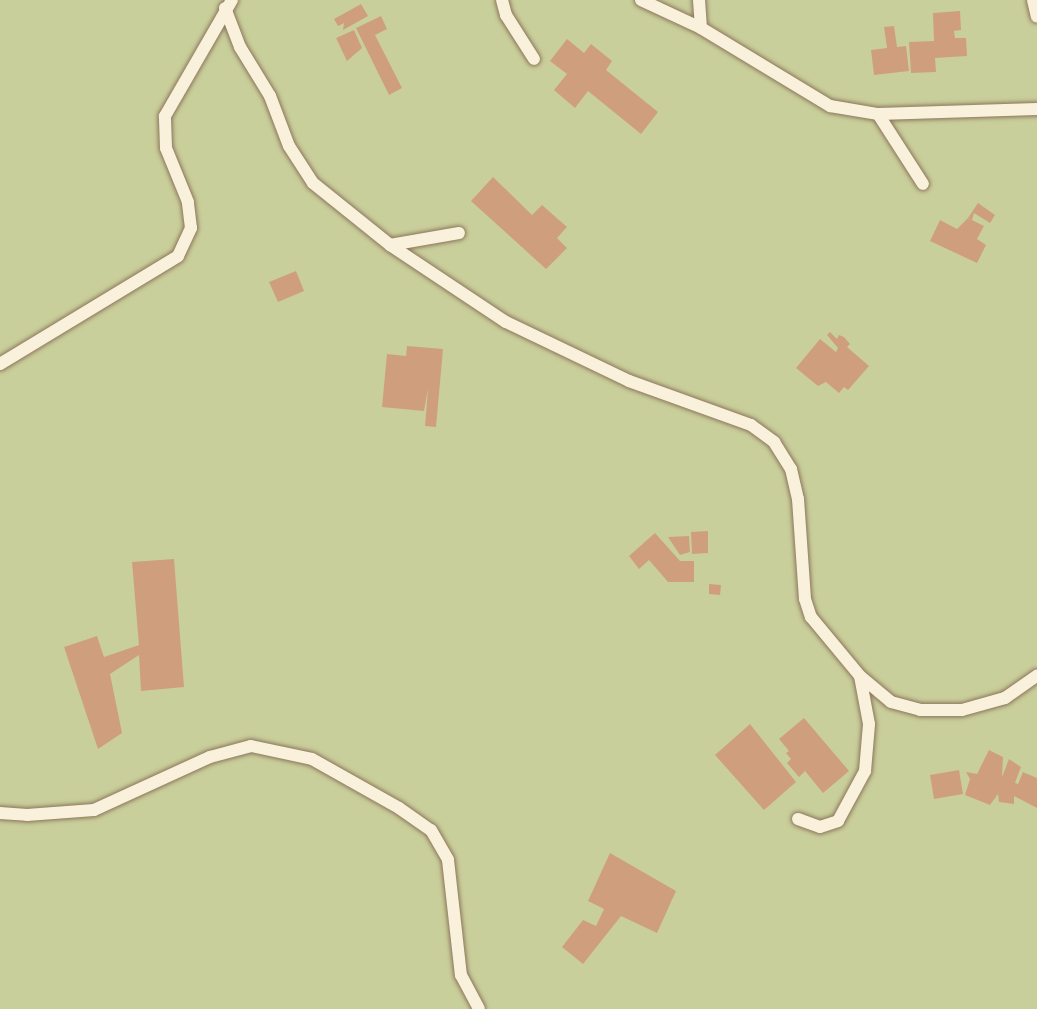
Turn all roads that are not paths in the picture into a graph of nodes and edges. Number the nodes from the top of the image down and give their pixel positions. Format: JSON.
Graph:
{"nodes":[{"id":1,"x":502,"y":0,"type":"edge"},
{"id":2,"x":641,"y":0,"type":"edge"},
{"id":3,"x":699,"y":0,"type":"edge"},
{"id":4,"x":1033,"y":0,"type":"edge"},
{"id":5,"x":229,"y":4,"type":"edge"},
{"id":6,"x":1037,"y":17,"type":"edge"},
{"id":7,"x":701,"y":28,"type":"junction"},
{"id":8,"x":534,"y":59,"type":"dead end"},
{"id":9,"x":1037,"y":109,"type":"edge"},
{"id":10,"x":878,"y":114,"type":"junction"},
{"id":11,"x":923,"y":184,"type":"dead end"},
{"id":12,"x":459,"y":233,"type":"dead end"},
{"id":13,"x":390,"y":245,"type":"junction"},
{"id":14,"x":0,"y":364,"type":"edge"},
{"id":15,"x":860,"y":676,"type":"junction"},
{"id":16,"x":1037,"y":676,"type":"edge"},
{"id":17,"x":0,"y":813,"type":"edge"},
{"id":18,"x":798,"y":819,"type":"dead end"},
{"id":19,"x":479,"y":1009,"type":"edge"}],
"edges":[{"from":1,"to":8,"type":"lane"},
{"from":2,"to":7,"type":"lane"},
{"from":3,"to":7,"type":"lane"},
{"from":4,"to":6,"type":"lane"},
{"from":5,"to":13,"type":"lane"},
{"from":5,"to":14,"type":"lane"},
{"from":7,"to":10,"type":"lane"},
{"from":9,"to":10,"type":"lane"},
{"from":10,"to":11,"type":"lane"},
{"from":12,"to":13,"type":"lane"},
{"from":13,"to":15,"type":"lane"},
{"from":15,"to":16,"type":"lane"},
{"from":15,"to":18,"type":"lane"},
{"from":17,"to":19,"type":"lane"}]}
